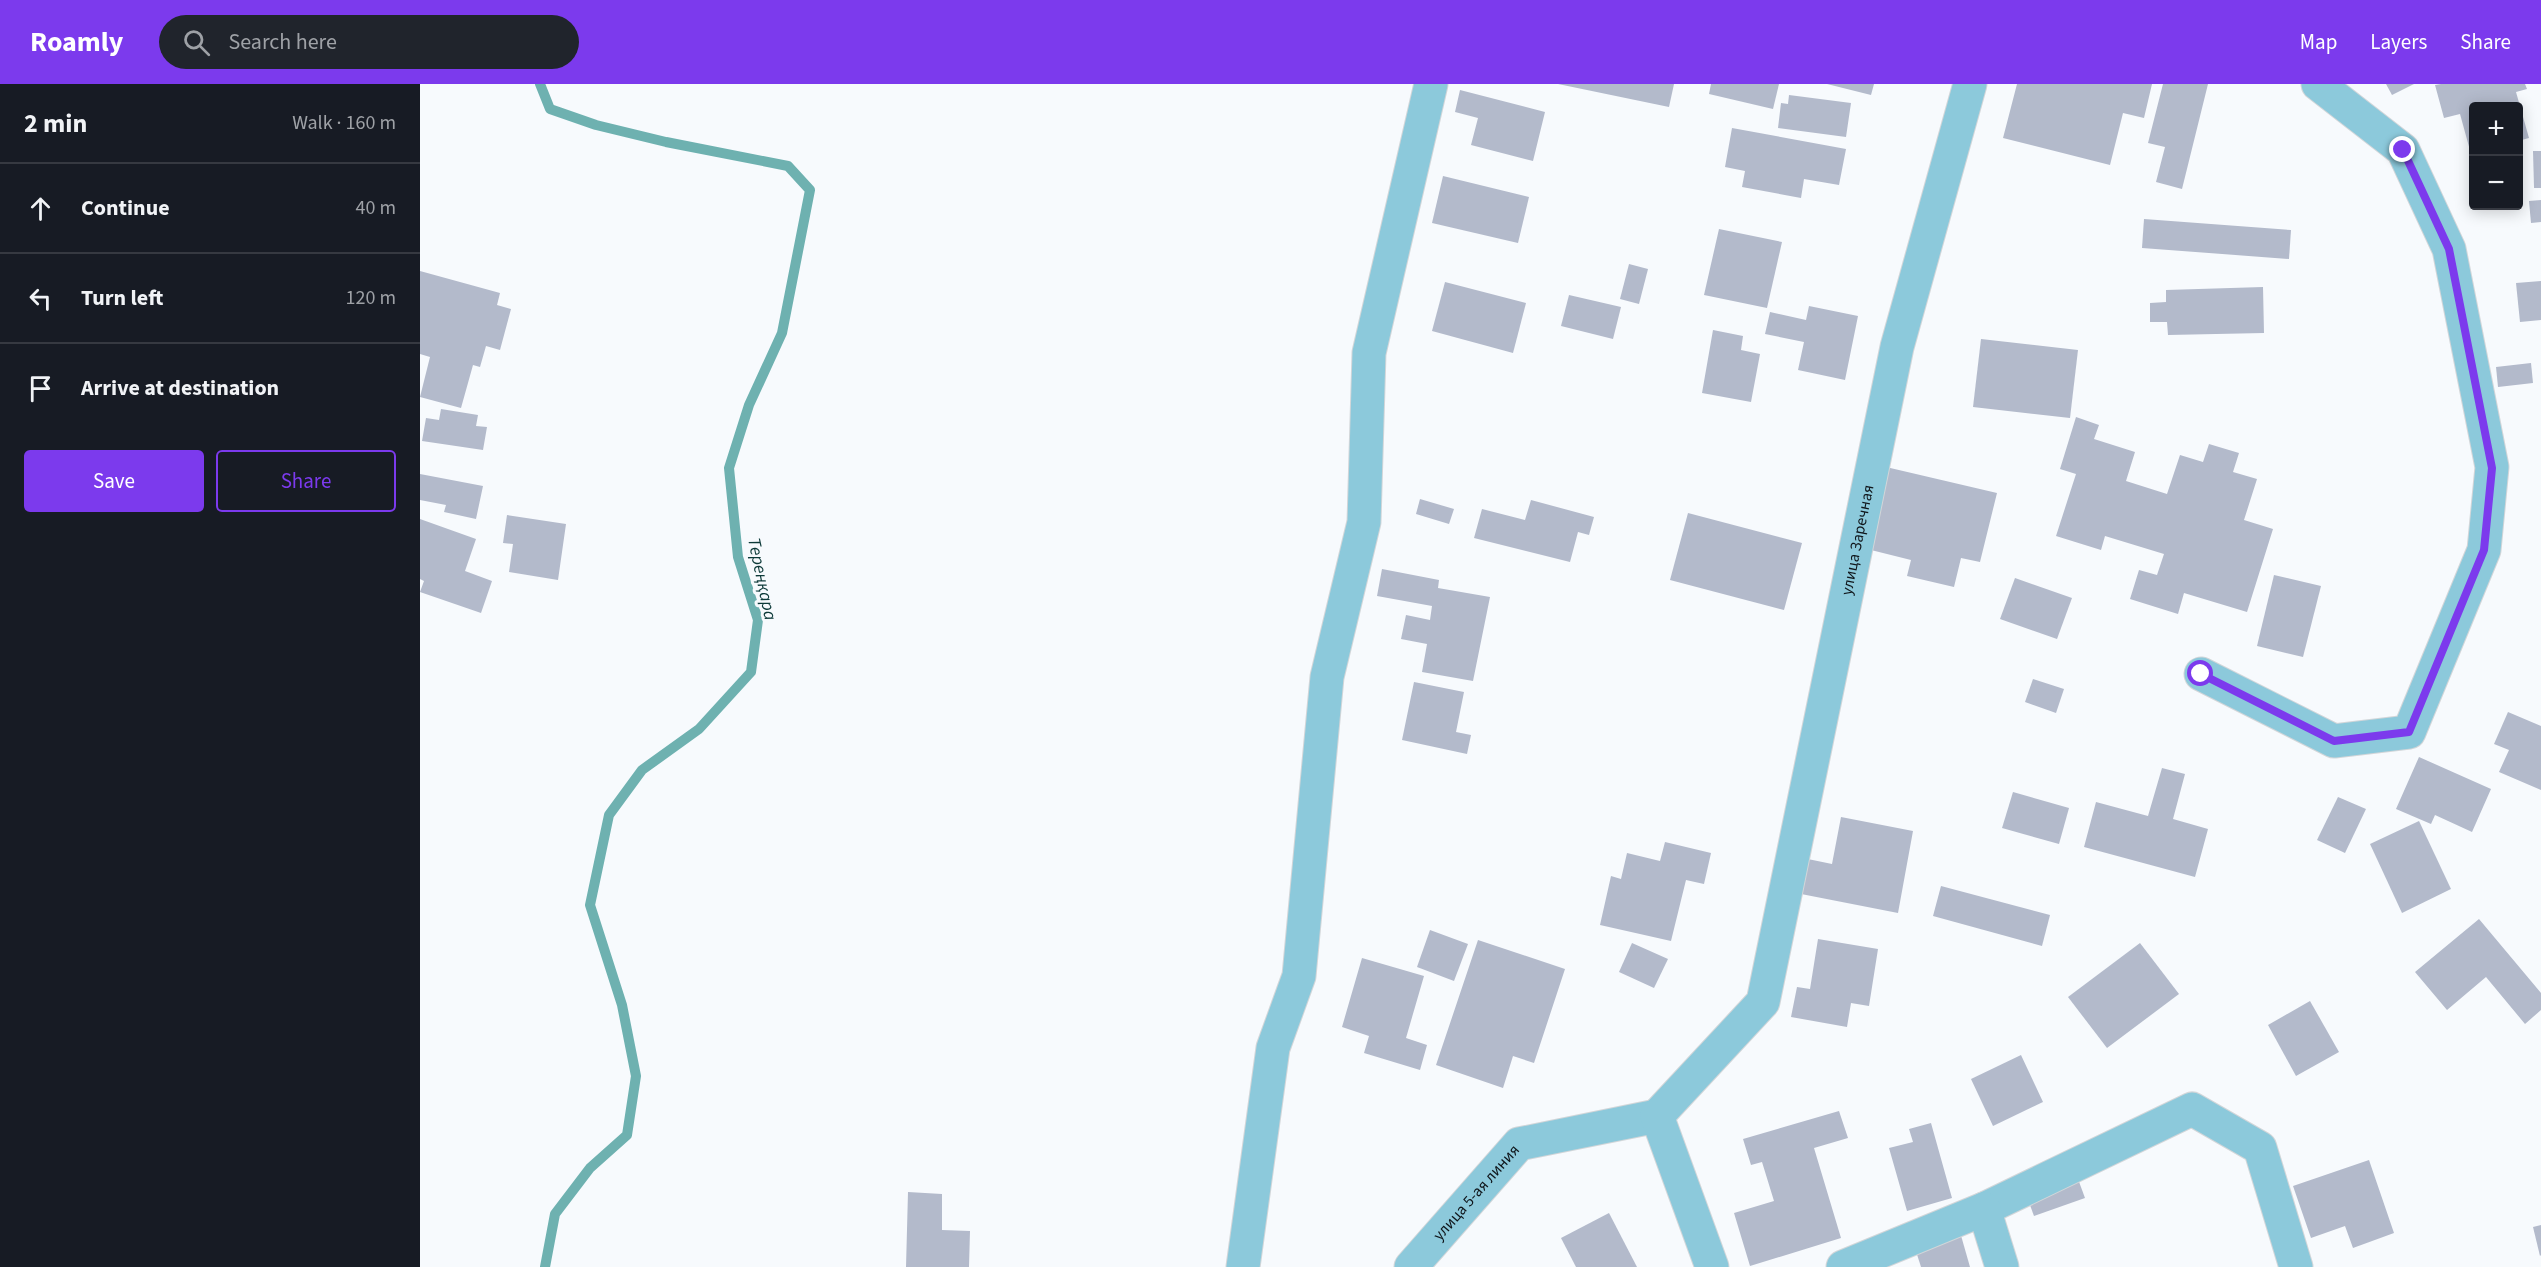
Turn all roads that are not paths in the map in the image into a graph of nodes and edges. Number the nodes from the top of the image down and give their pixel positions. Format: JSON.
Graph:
{"nodes":[{"id":1,"x":1431,"y":84,"type":"edge"},
{"id":2,"x":1970,"y":84,"type":"edge"},
{"id":3,"x":2318,"y":84,"type":"edge"},
{"id":4,"x":2201,"y":674,"type":"dead end"},
{"id":5,"x":1657,"y":1116,"type":"junction"},
{"id":6,"x":1984,"y":1209,"type":"junction"},
{"id":7,"x":1243,"y":1267,"type":"edge"},
{"id":8,"x":1411,"y":1267,"type":"edge"},
{"id":9,"x":1712,"y":1267,"type":"edge"},
{"id":10,"x":1844,"y":1267,"type":"edge"},
{"id":11,"x":2001,"y":1267,"type":"edge"},
{"id":12,"x":2296,"y":1267,"type":"edge"}],
"edges":[{"from":1,"to":7,"type":"street"},
{"from":2,"to":5,"type":"street","name":"улица Заречная"},
{"from":3,"to":4,"type":"street"},
{"from":5,"to":8,"type":"street","name":"улица 5-ая линия"},
{"from":5,"to":9,"type":"street"},
{"from":6,"to":10,"type":"street"},
{"from":6,"to":11,"type":"street"},
{"from":6,"to":12,"type":"street"}]}
